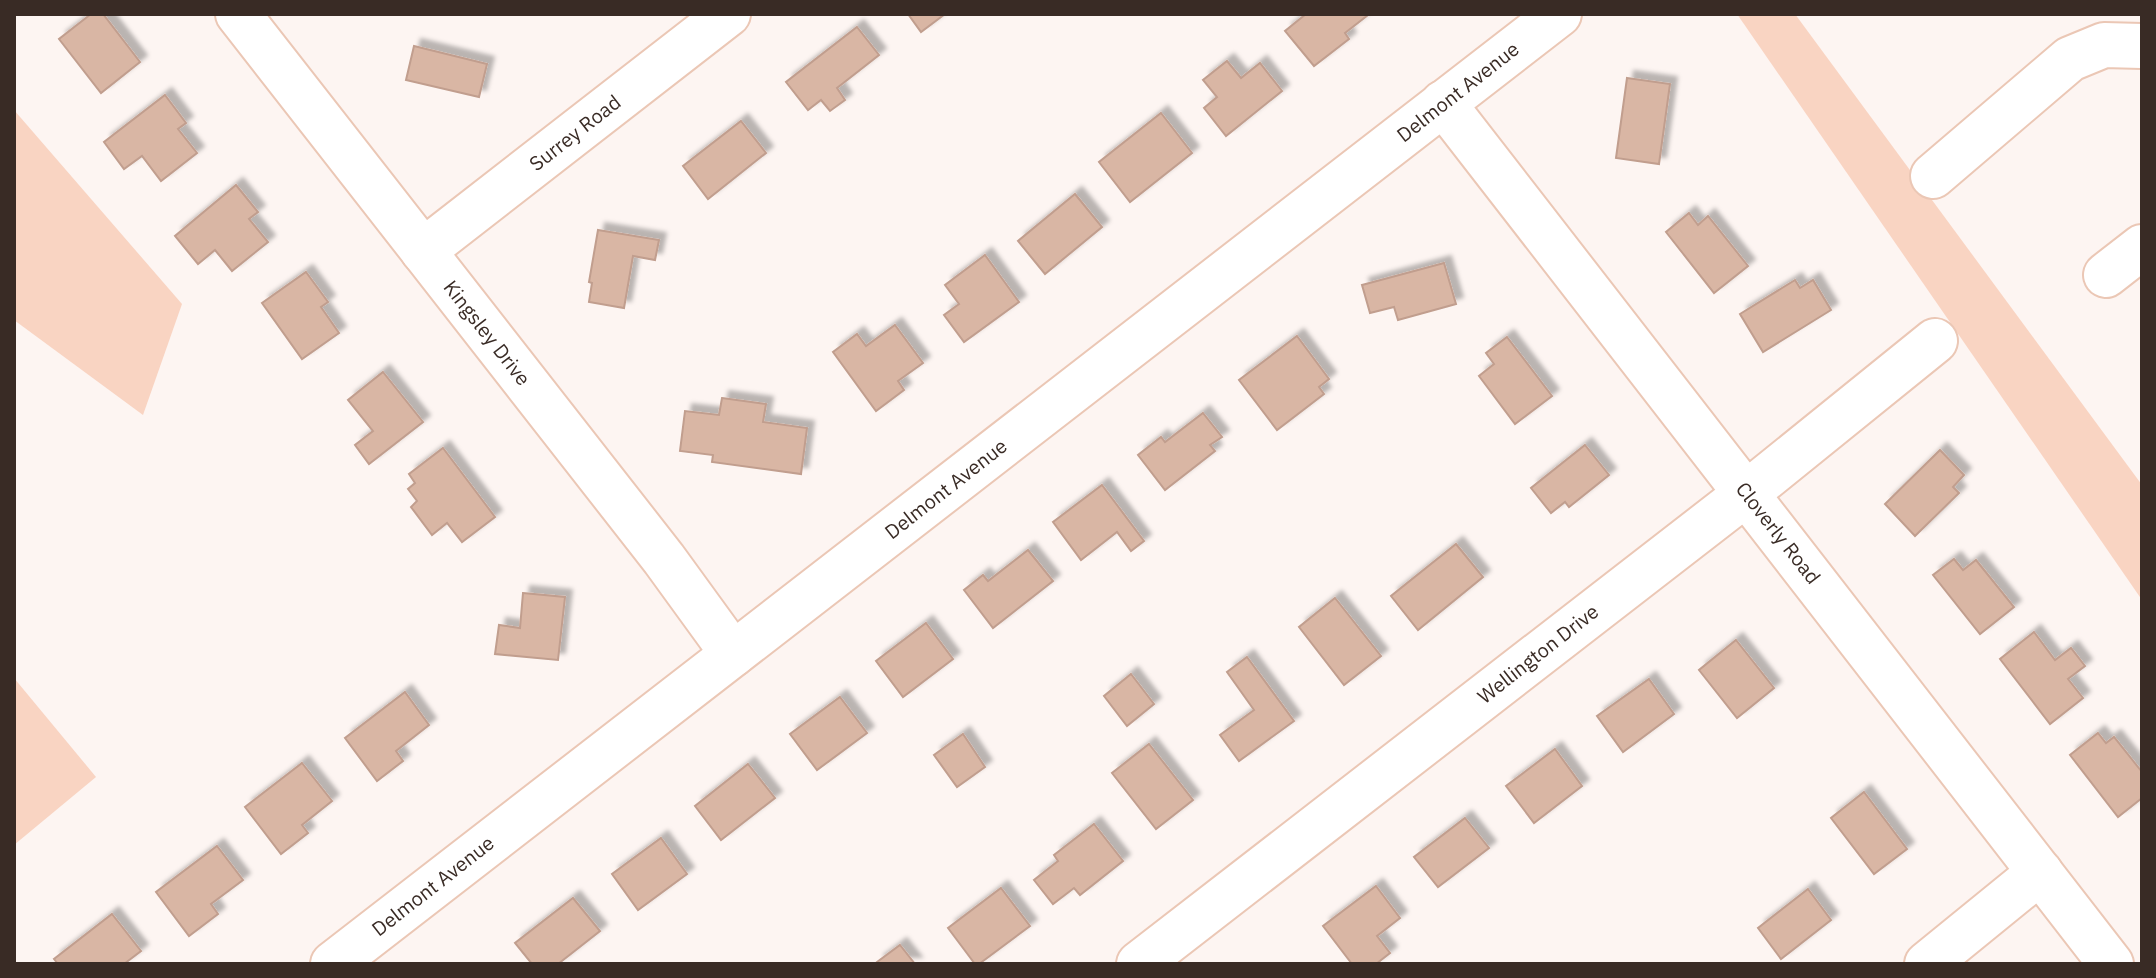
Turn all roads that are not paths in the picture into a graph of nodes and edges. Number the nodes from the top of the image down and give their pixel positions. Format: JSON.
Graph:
{"nodes":[{"id":1,"x":238,"y":14,"type":"edge"},
{"id":2,"x":728,"y":14,"type":"edge"},
{"id":3,"x":1559,"y":14,"type":"edge"},
{"id":4,"x":2142,"y":46,"type":"edge"},
{"id":5,"x":1443,"y":103,"type":"junction"},
{"id":6,"x":1933,"y":176,"type":"dead end"},
{"id":7,"x":2142,"y":247,"type":"edge"},
{"id":8,"x":423,"y":251,"type":"junction"},
{"id":9,"x":2106,"y":275,"type":"dead end"},
{"id":10,"x":1935,"y":341,"type":"dead end"},
{"id":11,"x":1747,"y":493,"type":"junction"},
{"id":12,"x":733,"y":654,"type":"junction"},
{"id":13,"x":2040,"y":872,"type":"junction"},
{"id":14,"x":333,"y":964,"type":"edge"},
{"id":15,"x":1139,"y":964,"type":"edge"},
{"id":16,"x":1927,"y":964,"type":"edge"},
{"id":17,"x":2111,"y":964,"type":"edge"}],
"edges":[{"from":1,"to":8,"type":"street","name":"Kingsley Drive"},
{"from":2,"to":8,"type":"street","name":"Surrey Road"},
{"from":3,"to":5,"type":"street","name":"Delmont Avenue"},
{"from":4,"to":6,"type":"street"},
{"from":5,"to":11,"type":"street","name":"Cloverly Road"},
{"from":5,"to":12,"type":"street","name":"Delmont Avenue"},
{"from":7,"to":9,"type":"street"},
{"from":8,"to":12,"type":"street","name":"Kingsley Drive"},
{"from":10,"to":11,"type":"street","name":"Wellington Drive"},
{"from":11,"to":13,"type":"street","name":"Cloverly Road"},
{"from":11,"to":15,"type":"street","name":"Wellington Drive"},
{"from":12,"to":14,"type":"street","name":"Delmont Avenue"},
{"from":13,"to":16,"type":"street"},
{"from":13,"to":17,"type":"street","name":"Cloverly Road"}]}
